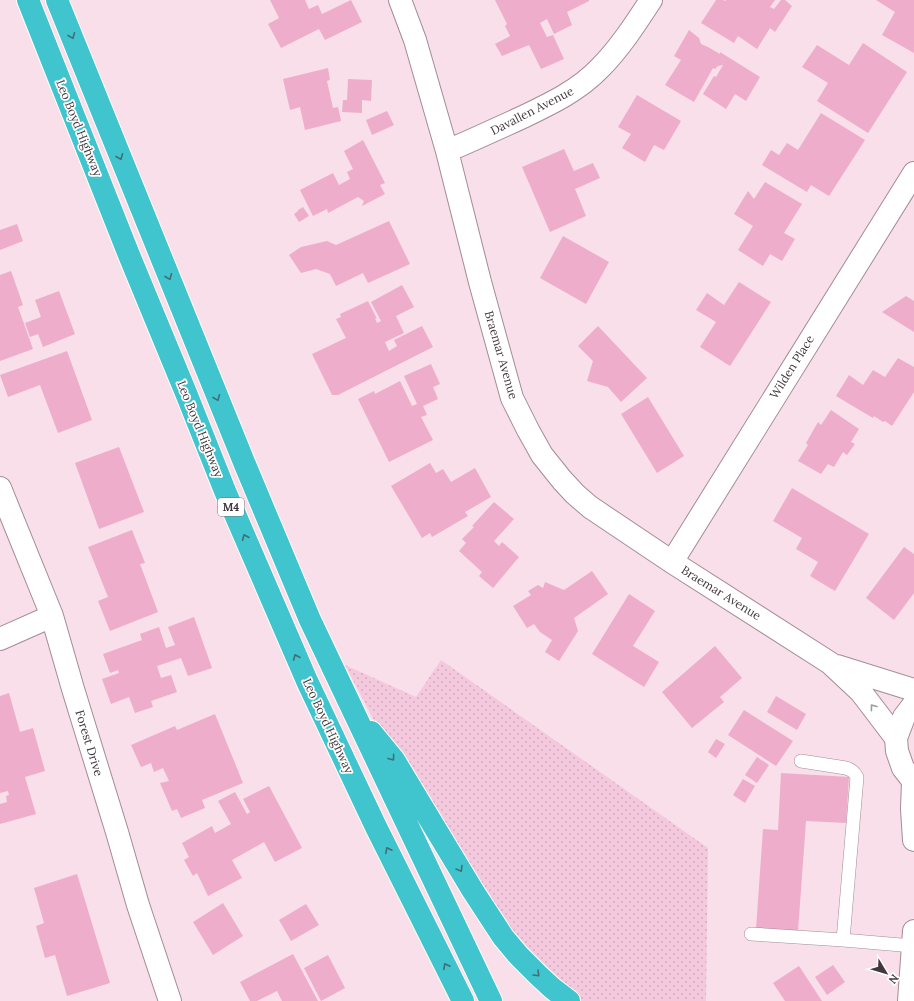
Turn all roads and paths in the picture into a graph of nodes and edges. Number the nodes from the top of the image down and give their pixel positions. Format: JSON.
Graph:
{"nodes":[{"id":1,"x":28,"y":0,"type":"edge"},
{"id":2,"x":57,"y":0,"type":"edge"},
{"id":3,"x":400,"y":0,"type":"edge"},
{"id":4,"x":652,"y":0,"type":"edge"},
{"id":5,"x":447,"y":151,"type":"junction"},
{"id":6,"x":914,"y":173,"type":"edge"},
{"id":7,"x":0,"y":488,"type":"edge"},
{"id":8,"x":672,"y":562,"type":"junction"},
{"id":9,"x":52,"y":616,"type":"junction"},
{"id":10,"x":0,"y":639,"type":"edge"},
{"id":11,"x":830,"y":663,"type":"junction"},
{"id":12,"x":914,"y":690,"type":"edge"},
{"id":13,"x":914,"y":704,"type":"edge"},
{"id":14,"x":350,"y":706,"type":"junction"},
{"id":15,"x":896,"y":738,"type":"junction"},
{"id":16,"x":801,"y":761,"type":"dead end"},
{"id":17,"x":914,"y":782,"type":"edge"},
{"id":18,"x":914,"y":840,"type":"edge"},
{"id":19,"x":751,"y":934,"type":"dead end"},
{"id":20,"x":913,"y":939,"type":"edge"},
{"id":21,"x":844,"y":940,"type":"junction"},
{"id":22,"x":170,"y":1001,"type":"edge"},
{"id":23,"x":463,"y":1001,"type":"edge"},
{"id":24,"x":491,"y":1001,"type":"edge"},
{"id":25,"x":570,"y":1001,"type":"edge"},
{"id":26,"x":909,"y":1001,"type":"edge"}],
"edges":[{"from":23,"to":1,"type":"highway","name":"Leo Boyd Highway","number":"M4","one_way":true},
{"from":2,"to":14,"type":"highway","number":"M4","one_way":true},
{"from":3,"to":5,"type":"street","name":"Braemar Avenue"},
{"from":4,"to":5,"type":"street","name":"Davallen Avenue"},
{"from":5,"to":8,"type":"street","name":"Braemar Avenue"},
{"from":6,"to":8,"type":"street","name":"Wilden Place"},
{"from":7,"to":9,"type":"street","name":"Forest Drive"},
{"from":8,"to":11,"type":"street","name":"Braemar Avenue"},
{"from":9,"to":10,"type":"street"},
{"from":9,"to":22,"type":"street","name":"Forest Drive"},
{"from":11,"to":12,"type":"street","name":"Braemar Avenue"},
{"from":15,"to":11,"type":"street","name":"Braemar Avenue","one_way":true},
{"from":13,"to":15,"type":"street"},
{"from":14,"to":24,"type":"highway","number":"M4"},
{"from":14,"to":25,"type":"highway","one_way":true},
{"from":15,"to":17,"type":"street"},
{"from":16,"to":21,"type":"lane"},
{"from":17,"to":18,"type":"street"},
{"from":19,"to":21,"type":"lane"},
{"from":20,"to":21,"type":"lane"},
{"from":20,"to":26,"type":"street"}]}
